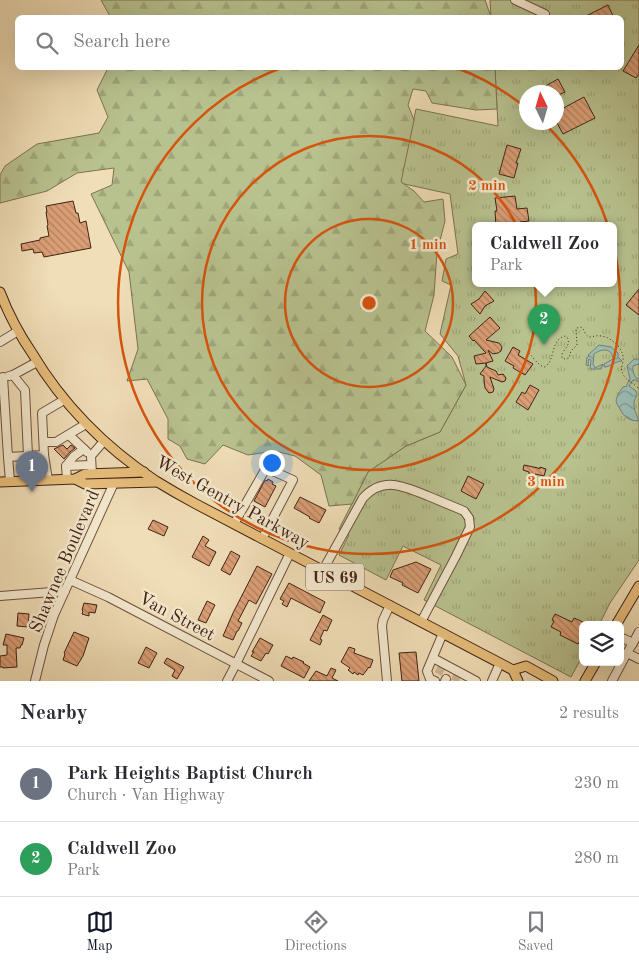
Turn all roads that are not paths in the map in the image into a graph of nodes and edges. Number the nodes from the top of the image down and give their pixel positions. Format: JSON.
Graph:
{"nodes":[{"id":1,"x":514,"y":0,"type":"edge"},
{"id":2,"x":545,"y":14,"type":"dead end"},
{"id":3,"x":0,"y":292,"type":"edge"},
{"id":4,"x":18,"y":331,"type":"junction"},
{"id":5,"x":0,"y":342,"type":"edge"},
{"id":6,"x":37,"y":362,"type":"junction"},
{"id":7,"x":13,"y":375,"type":"junction"},
{"id":8,"x":1,"y":377,"type":"edge"},
{"id":9,"x":64,"y":400,"type":"junction"},
{"id":10,"x":25,"y":413,"type":"junction"},
{"id":11,"x":42,"y":413,"type":"junction"},
{"id":12,"x":86,"y":424,"type":"junction"},
{"id":13,"x":69,"y":435,"type":"junction"},
{"id":14,"x":104,"y":441,"type":"junction"},
{"id":15,"x":44,"y":442,"type":"junction"},
{"id":16,"x":84,"y":449,"type":"junction"},
{"id":17,"x":44,"y":455,"type":"junction"},
{"id":18,"x":28,"y":456,"type":"junction"},
{"id":19,"x":91,"y":456,"type":"junction"},
{"id":20,"x":8,"y":457,"type":"junction"},
{"id":21,"x":66,"y":466,"type":"junction"},
{"id":22,"x":91,"y":470,"type":"junction"},
{"id":23,"x":144,"y":472,"type":"junction"},
{"id":24,"x":71,"y":479,"type":"junction"},
{"id":25,"x":48,"y":480,"type":"junction"},
{"id":26,"x":10,"y":481,"type":"junction"},
{"id":27,"x":0,"y":482,"type":"edge"},
{"id":28,"x":157,"y":482,"type":"junction"},
{"id":29,"x":114,"y":483,"type":"junction"},
{"id":30,"x":234,"y":524,"type":"junction"},
{"id":31,"x":262,"y":539,"type":"junction"},
{"id":32,"x":290,"y":553,"type":"junction"},
{"id":33,"x":322,"y":570,"type":"junction"},
{"id":34,"x":70,"y":580,"type":"junction"},
{"id":35,"x":639,"y":586,"type":"edge"},
{"id":36,"x":65,"y":591,"type":"junction"},
{"id":37,"x":0,"y":596,"type":"edge"},
{"id":38,"x":390,"y":605,"type":"junction"},
{"id":39,"x":618,"y":621,"type":"edge"},
{"id":40,"x":421,"y":622,"type":"junction"},
{"id":41,"x":639,"y":632,"type":"edge"},
{"id":42,"x":443,"y":633,"type":"junction"},
{"id":43,"x":624,"y":639,"type":"edge"},
{"id":44,"x":633,"y":643,"type":"junction"},
{"id":45,"x":627,"y":653,"type":"junction"},
{"id":46,"x":433,"y":658,"type":"junction"},
{"id":47,"x":639,"y":660,"type":"edge"},
{"id":48,"x":500,"y":663,"type":"junction"},
{"id":49,"x":236,"y":664,"type":"junction"},
{"id":50,"x":594,"y":666,"type":"edge"},
{"id":51,"x":513,"y":670,"type":"junction"},
{"id":52,"x":439,"y":674,"type":"edge"},
{"id":53,"x":451,"y":674,"type":"edge"},
{"id":54,"x":35,"y":681,"type":"edge"},
{"id":55,"x":227,"y":681,"type":"edge"},
{"id":56,"x":269,"y":681,"type":"edge"},
{"id":57,"x":387,"y":681,"type":"edge"},
{"id":58,"x":476,"y":681,"type":"edge"},
{"id":59,"x":492,"y":681,"type":"edge"},
{"id":60,"x":518,"y":681,"type":"edge"},
{"id":61,"x":553,"y":681,"type":"edge"},
{"id":62,"x":585,"y":681,"type":"edge"},
{"id":63,"x":612,"y":681,"type":"edge"}],
"edges":[{"from":1,"to":2,"type":"street"},
{"from":3,"to":4,"type":"main road","name":"West Gentry Parkway","number":"US 69"},
{"from":4,"to":5,"type":"street"},
{"from":4,"to":6,"type":"main road","name":"West Gentry Parkway","number":"US 69"},
{"from":6,"to":7,"type":"street"},
{"from":6,"to":9,"type":"main road","name":"West Gentry Parkway","number":"US 69"},
{"from":7,"to":8,"type":"street"},
{"from":7,"to":10,"type":"street"},
{"from":8,"to":20,"type":"street"},
{"from":9,"to":11,"type":"street"},
{"from":9,"to":12,"type":"main road","name":"West Gentry Parkway","number":"US 69"},
{"from":10,"to":11,"type":"street"},
{"from":10,"to":18,"type":"street"},
{"from":11,"to":15,"type":"street"},
{"from":12,"to":13,"type":"street"},
{"from":12,"to":14,"type":"main road","name":"West Gentry Parkway","number":"US 69"},
{"from":13,"to":15,"type":"street"},
{"from":13,"to":16,"type":"street"},
{"from":14,"to":19,"type":"street"},
{"from":14,"to":23,"type":"main road","name":"West Gentry Parkway","number":"US 69"},
{"from":15,"to":17,"type":"street"},
{"from":16,"to":19,"type":"street"},
{"from":16,"to":21,"type":"street"},
{"from":17,"to":18,"type":"street"},
{"from":17,"to":25,"type":"street"},
{"from":18,"to":20,"type":"street"},
{"from":19,"to":22,"type":"street"},
{"from":20,"to":26,"type":"street"},
{"from":21,"to":22,"type":"street"},
{"from":21,"to":24,"type":"street"},
{"from":22,"to":23,"type":"main road"},
{"from":22,"to":24,"type":"main road"},
{"from":23,"to":28,"type":"main road","name":"West Gentry Parkway","number":"US 69"},
{"from":24,"to":25,"type":"main road"},
{"from":24,"to":29,"type":"main road"},
{"from":25,"to":26,"type":"main road"},
{"from":26,"to":27,"type":"main road"},
{"from":28,"to":29,"type":"main road"},
{"from":28,"to":30,"type":"main road","name":"West Gentry Parkway","number":"US 69"},
{"from":29,"to":34,"type":"street","name":"Shawnee Boulevard"},
{"from":30,"to":31,"type":"main road","name":"West Gentry Parkway","number":"US 69"},
{"from":30,"to":31,"type":"street"},
{"from":31,"to":32,"type":"main road","name":"West Gentry Parkway","number":"US 69"},
{"from":32,"to":33,"type":"main road","name":"West Gentry Parkway","number":"US 69"},
{"from":32,"to":49,"type":"street"},
{"from":33,"to":38,"type":"main road","name":"West Gentry Parkway","number":"US 69"},
{"from":33,"to":40,"type":"street"},
{"from":34,"to":36,"type":"street","name":"Shawnee Boulevard"},
{"from":34,"to":49,"type":"street","name":"Van Street"},
{"from":35,"to":39,"type":"main road"},
{"from":36,"to":37,"type":"street"},
{"from":36,"to":54,"type":"street","name":"Shawnee Boulevard"},
{"from":38,"to":40,"type":"main road","name":"West Gentry Parkway","number":"US 69"},
{"from":38,"to":57,"type":"street"},
{"from":40,"to":42,"type":"main road","name":"West Gentry Parkway","number":"US 69"},
{"from":41,"to":44,"type":"street"},
{"from":42,"to":46,"type":"street"},
{"from":42,"to":48,"type":"main road","name":"West Gentry Parkway","number":"US 69"},
{"from":43,"to":44,"type":"street"},
{"from":44,"to":45,"type":"street"},
{"from":45,"to":47,"type":"street"},
{"from":45,"to":63,"type":"street"},
{"from":46,"to":52,"type":"street"},
{"from":46,"to":52,"type":"street"},
{"from":48,"to":51,"type":"main road","name":"West Gentry Parkway","number":"US 69"},
{"from":48,"to":59,"type":"street"},
{"from":49,"to":55,"type":"street"},
{"from":49,"to":56,"type":"street","name":"Van Street"},
{"from":50,"to":62,"type":"main road"},
{"from":51,"to":60,"type":"main road"},
{"from":51,"to":61,"type":"main road","name":"West Gentry Parkway","number":"US 69"},
{"from":52,"to":53,"type":"street"},
{"from":53,"to":58,"type":"street"}]}
